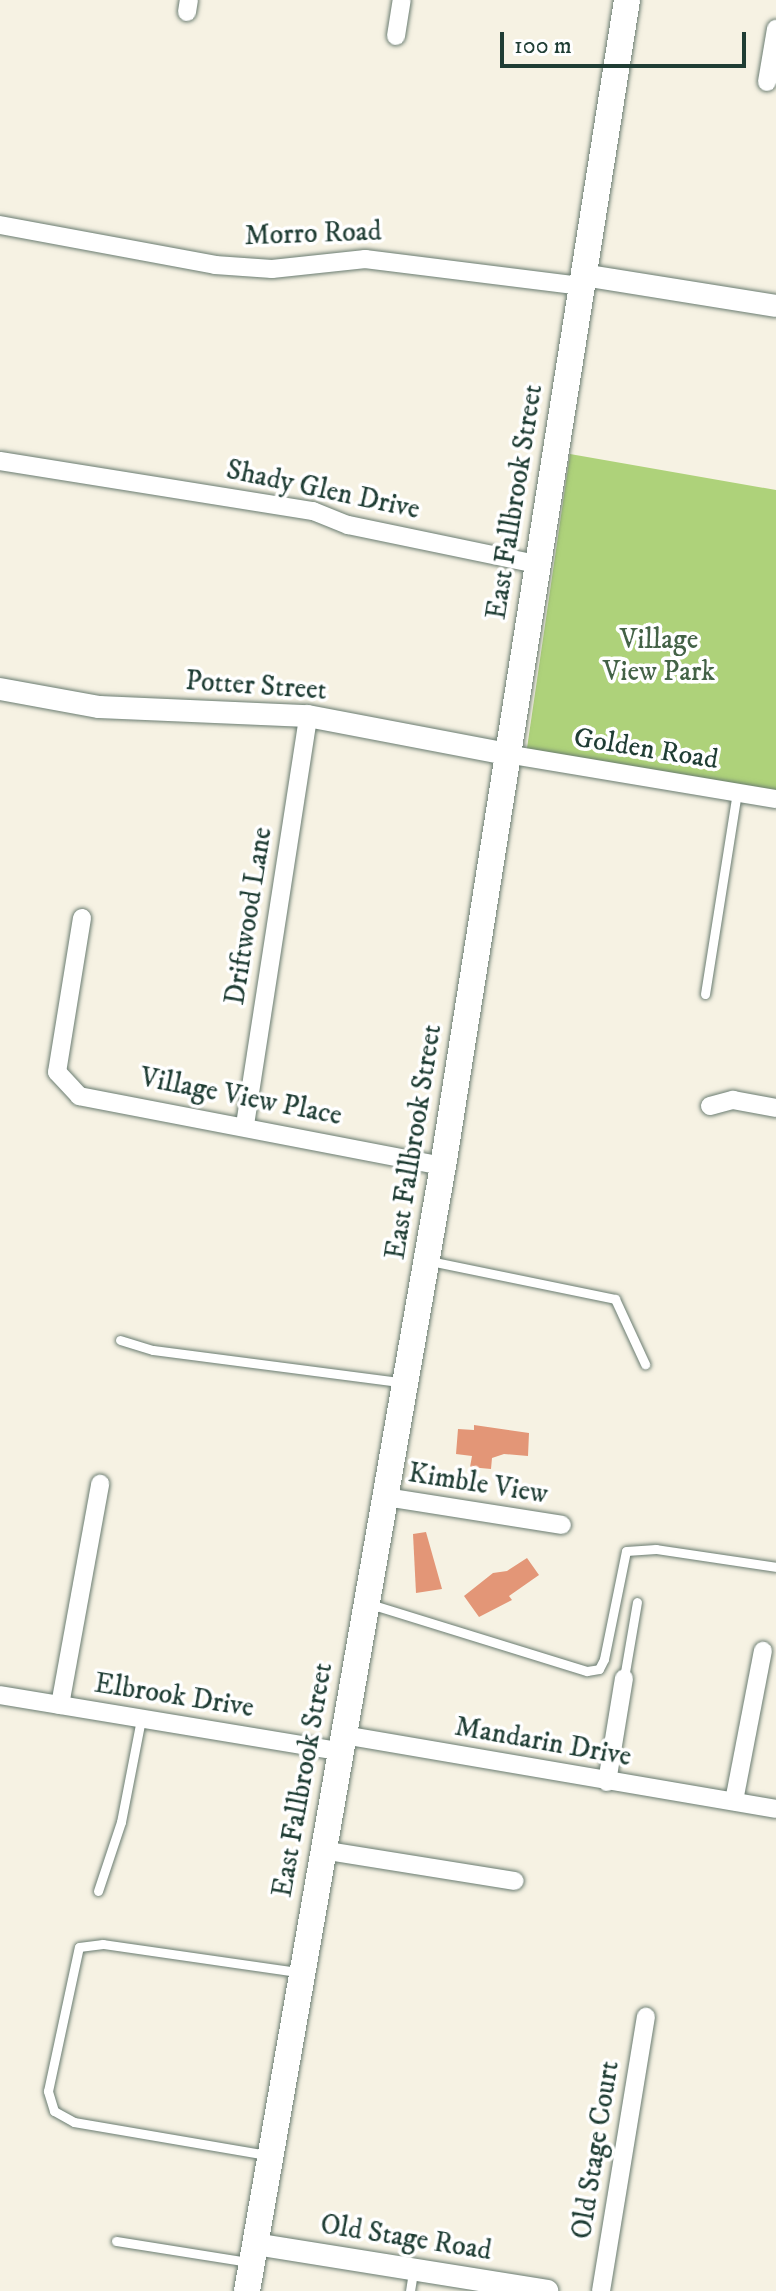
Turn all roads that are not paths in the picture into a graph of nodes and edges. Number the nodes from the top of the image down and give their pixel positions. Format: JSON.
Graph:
{"nodes":[{"id":1,"x":402,"y":0,"type":"edge"},
{"id":2,"x":627,"y":0,"type":"edge"},
{"id":3,"x":776,"y":29,"type":"edge"},
{"id":4,"x":396,"y":36,"type":"dead end"},
{"id":5,"x":767,"y":82,"type":"dead end"},
{"id":6,"x":0,"y":225,"type":"edge"},
{"id":7,"x":582,"y":280,"type":"junction"},
{"id":8,"x":776,"y":306,"type":"edge"},
{"id":9,"x":0,"y":461,"type":"edge"},
{"id":10,"x":537,"y":564,"type":"junction"},
{"id":11,"x":0,"y":689,"type":"edge"},
{"id":12,"x":308,"y":716,"type":"junction"},
{"id":13,"x":507,"y":754,"type":"junction"},
{"id":14,"x":737,"y":792,"type":"junction"},
{"id":15,"x":776,"y":799,"type":"edge"},
{"id":16,"x":82,"y":918,"type":"dead end"},
{"id":17,"x":705,"y":994,"type":"dead end"},
{"id":18,"x":710,"y":1106,"type":"dead end"},
{"id":19,"x":776,"y":1108,"type":"edge"},
{"id":20,"x":245,"y":1125,"type":"junction"},
{"id":21,"x":443,"y":1166,"type":"junction"},
{"id":22,"x":427,"y":1260,"type":"junction"},
{"id":23,"x":120,"y":1340,"type":"dead end"},
{"id":24,"x":645,"y":1364,"type":"dead end"},
{"id":25,"x":406,"y":1383,"type":"junction"},
{"id":26,"x":100,"y":1484,"type":"dead end"},
{"id":27,"x":386,"y":1497,"type":"junction"},
{"id":28,"x":562,"y":1525,"type":"dead end"},
{"id":29,"x":776,"y":1567,"type":"edge"},
{"id":30,"x":637,"y":1602,"type":"dead end"},
{"id":31,"x":367,"y":1603,"type":"junction"},
{"id":32,"x":763,"y":1651,"type":"dead end"},
{"id":33,"x":624,"y":1678,"type":"joint"},
{"id":34,"x":0,"y":1695,"type":"edge"},
{"id":35,"x":60,"y":1705,"type":"junction"},
{"id":36,"x":141,"y":1719,"type":"junction"},
{"id":37,"x":341,"y":1743,"type":"junction"},
{"id":38,"x":607,"y":1782,"type":"junction"},
{"id":39,"x":734,"y":1801,"type":"junction"},
{"id":40,"x":776,"y":1809,"type":"edge"},
{"id":41,"x":322,"y":1850,"type":"junction"},
{"id":42,"x":515,"y":1881,"type":"dead end"},
{"id":43,"x":98,"y":1891,"type":"dead end"},
{"id":44,"x":302,"y":1973,"type":"junction"},
{"id":45,"x":646,"y":2017,"type":"dead end"},
{"id":46,"x":270,"y":2155,"type":"junction"},
{"id":47,"x":116,"y":2241,"type":"dead end"},
{"id":48,"x":254,"y":2253,"type":"junction"},
{"id":49,"x":411,"y":2280,"type":"edge"},
{"id":50,"x":247,"y":2291,"type":"edge"},
{"id":51,"x":547,"y":2291,"type":"edge"},
{"id":52,"x":601,"y":2291,"type":"edge"}],
"edges":[{"from":1,"to":4,"type":"street"},
{"from":2,"to":7,"type":"main road","name":"East Fallbrook Street"},
{"from":3,"to":5,"type":"street"},
{"from":6,"to":7,"type":"street","name":"Morro Road"},
{"from":7,"to":8,"type":"street","name":"Morro Road"},
{"from":7,"to":10,"type":"main road","name":"East Fallbrook Street"},
{"from":9,"to":10,"type":"street","name":"Shady Glen Drive"},
{"from":10,"to":13,"type":"main road","name":"East Fallbrook Street"},
{"from":11,"to":12,"type":"street","name":"Potter Street"},
{"from":12,"to":13,"type":"street","name":"Potter Street"},
{"from":12,"to":20,"type":"street","name":"Driftwood Lane"},
{"from":13,"to":14,"type":"street","name":"Golden Road"},
{"from":13,"to":21,"type":"main road","name":"East Fallbrook Street"},
{"from":14,"to":15,"type":"street","name":"Golden Road"},
{"from":14,"to":17,"type":"lane"},
{"from":16,"to":20,"type":"street","name":"Village View Place"},
{"from":18,"to":19,"type":"street"},
{"from":20,"to":21,"type":"street","name":"Village View Place"},
{"from":21,"to":22,"type":"main road","name":"East Fallbrook Street"},
{"from":22,"to":24,"type":"lane"},
{"from":22,"to":25,"type":"main road","name":"East Fallbrook Street"},
{"from":23,"to":25,"type":"lane"},
{"from":25,"to":27,"type":"main road","name":"East Fallbrook Street"},
{"from":26,"to":35,"type":"street"},
{"from":27,"to":28,"type":"street","name":"Kimble View"},
{"from":27,"to":31,"type":"main road","name":"East Fallbrook Street"},
{"from":29,"to":31,"type":"lane"},
{"from":30,"to":33,"type":"lane"},
{"from":31,"to":37,"type":"main road","name":"East Fallbrook Street"},
{"from":32,"to":39,"type":"street"},
{"from":33,"to":38,"type":"street"},
{"from":34,"to":35,"type":"street","name":"Elbrook Drive"},
{"from":35,"to":36,"type":"street","name":"Elbrook Drive"},
{"from":36,"to":37,"type":"street","name":"Elbrook Drive"},
{"from":36,"to":43,"type":"lane"},
{"from":37,"to":38,"type":"street","name":"Mandarin Drive"},
{"from":37,"to":41,"type":"main road","name":"East Fallbrook Street"},
{"from":38,"to":39,"type":"street","name":"Mandarin Drive"},
{"from":39,"to":40,"type":"street","name":"Mandarin Drive"},
{"from":41,"to":42,"type":"street"},
{"from":41,"to":44,"type":"main road","name":"East Fallbrook Street"},
{"from":44,"to":46,"type":"main road","name":"East Fallbrook Street"},
{"from":44,"to":46,"type":"lane"},
{"from":45,"to":52,"type":"street","name":"Old Stage Court"},
{"from":46,"to":48,"type":"main road","name":"East Fallbrook Street"},
{"from":47,"to":48,"type":"lane"},
{"from":48,"to":49,"type":"street","name":"Old Stage Road"},
{"from":48,"to":50,"type":"main road","name":"East Fallbrook Street"},
{"from":49,"to":51,"type":"street","name":"Old Stage Road"}]}
